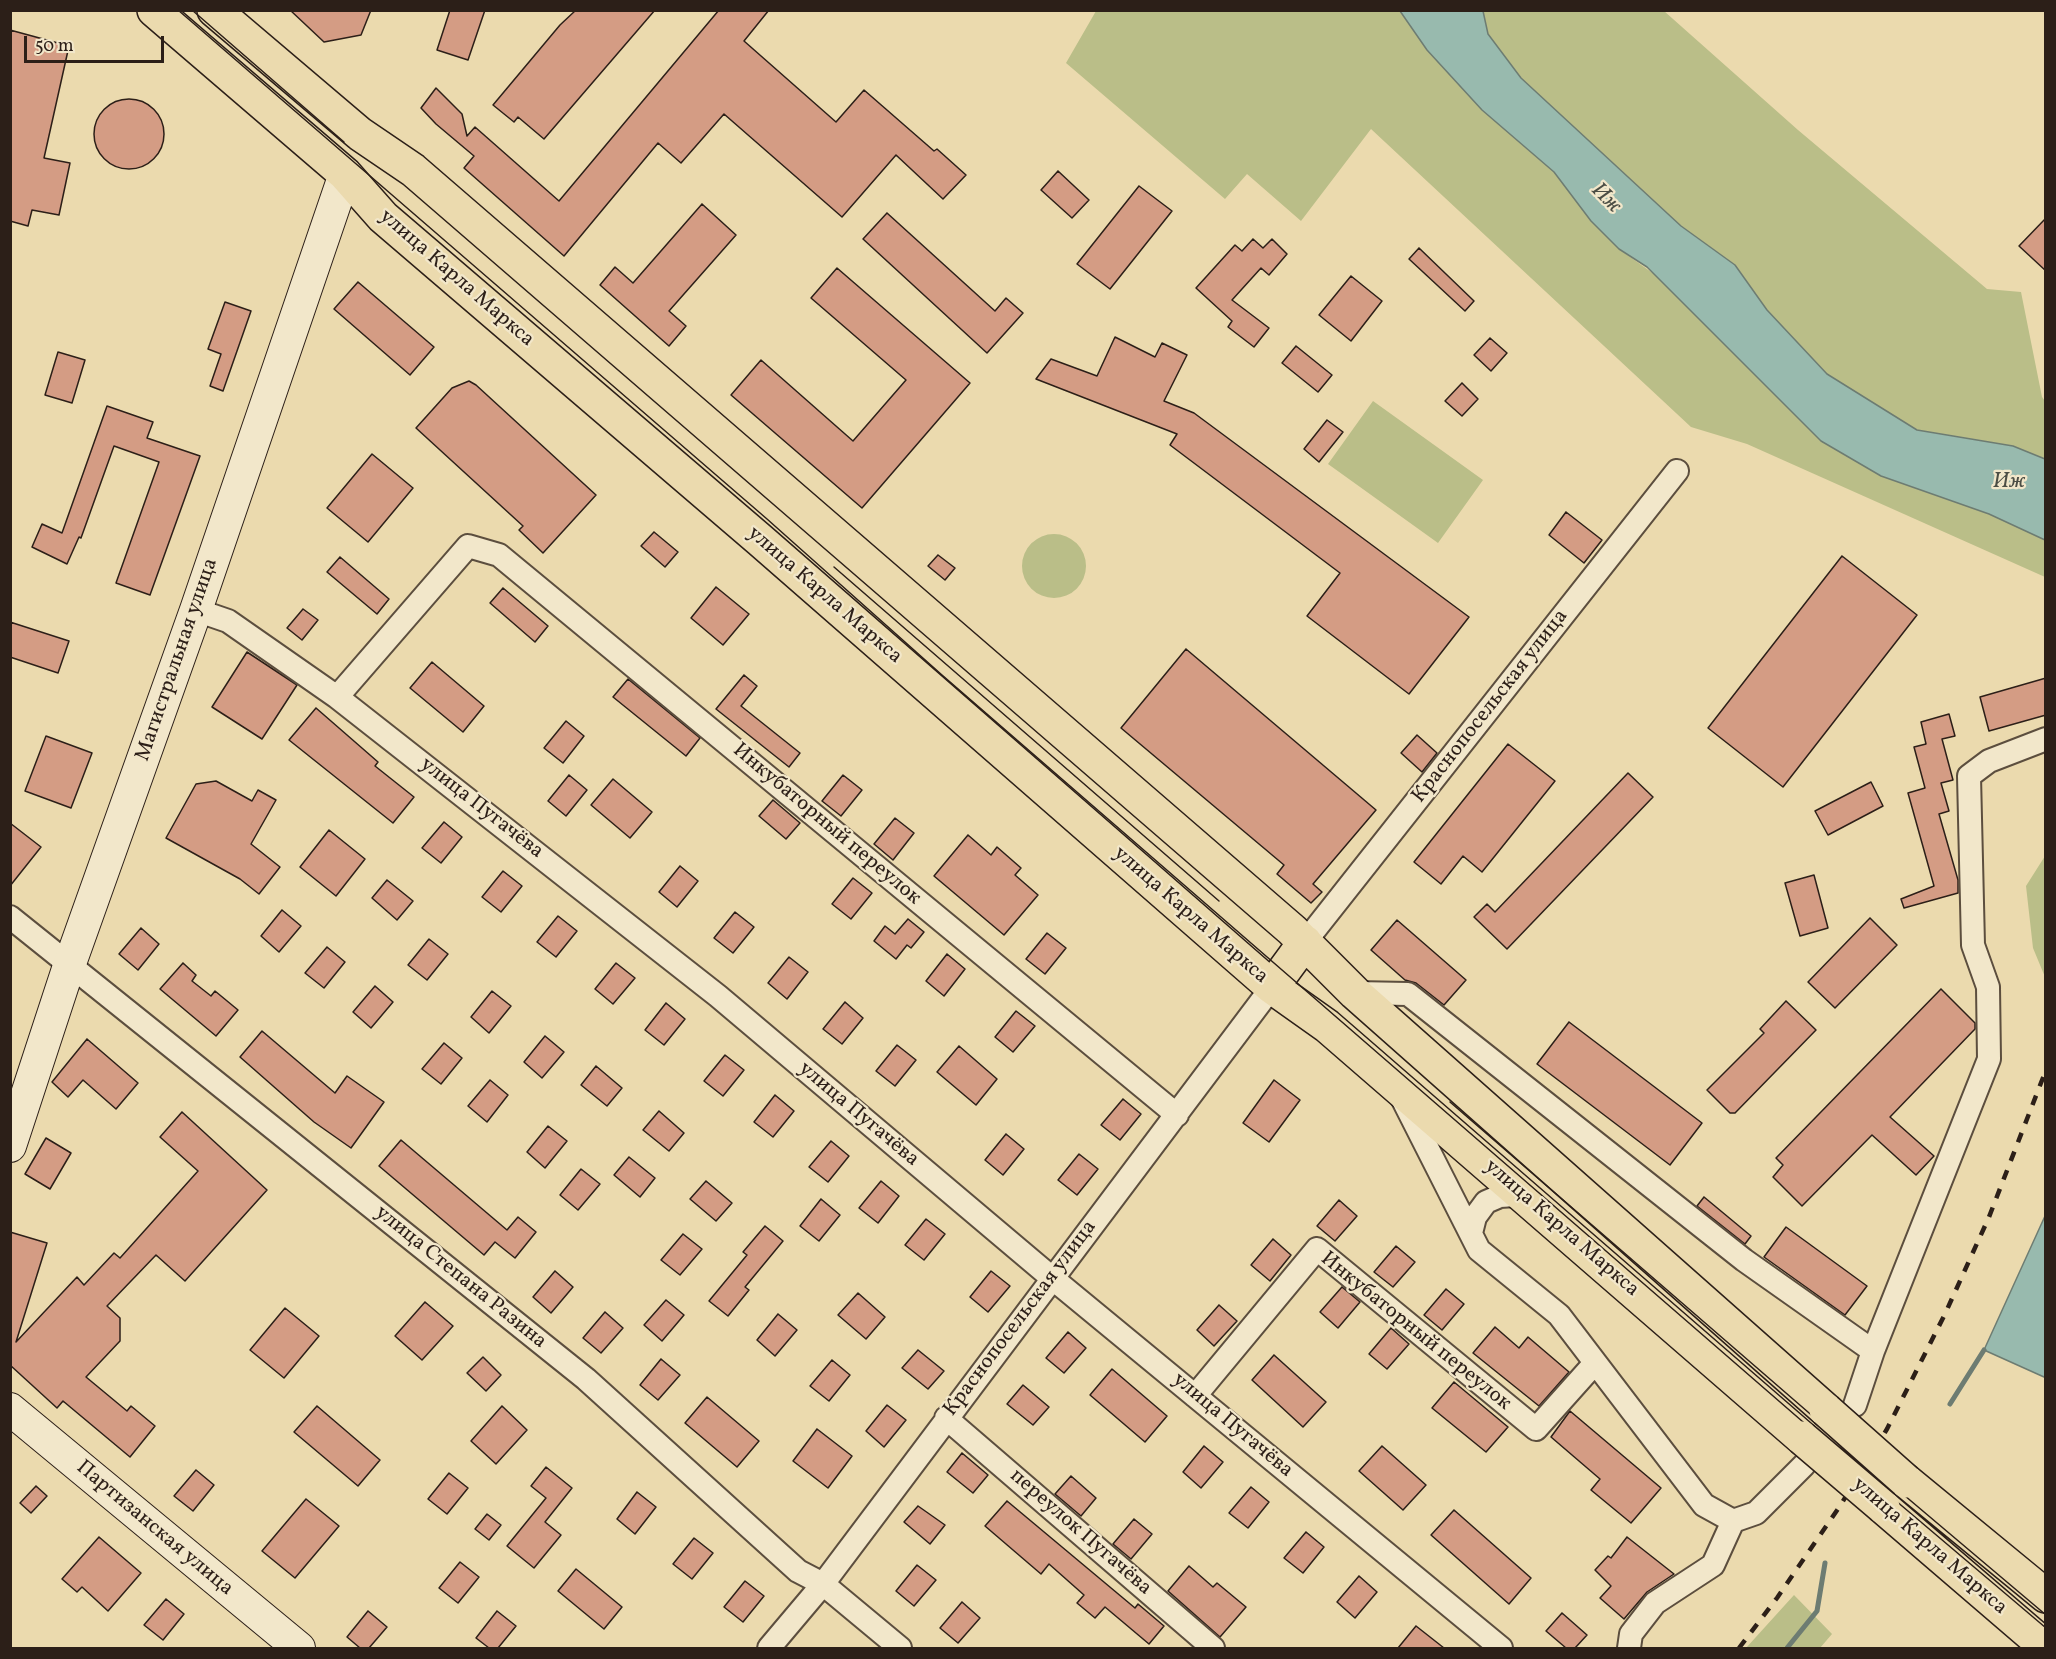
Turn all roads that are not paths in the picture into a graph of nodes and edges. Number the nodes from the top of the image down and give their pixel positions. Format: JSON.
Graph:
{"nodes":[{"id":1,"x":154,"y":10,"type":"edge"},
{"id":2,"x":214,"y":10,"type":"edge"},
{"id":3,"x":360,"y":134,"type":"junction"},
{"id":4,"x":345,"y":174,"type":"junction"},
{"id":5,"x":1677,"y":471,"type":"dead end"},
{"id":6,"x":196,"y":610,"type":"junction"},
{"id":7,"x":337,"y":697,"type":"junction"},
{"id":8,"x":2046,"y":739,"type":"edge"},
{"id":9,"x":10,"y":917,"type":"edge"},
{"id":10,"x":1305,"y":942,"type":"junction"},
{"id":11,"x":69,"y":966,"type":"junction"},
{"id":12,"x":1272,"y":987,"type":"junction"},
{"id":13,"x":1355,"y":993,"type":"junction"},
{"id":14,"x":1396,"y":1086,"type":"junction"},
{"id":15,"x":1177,"y":1114,"type":"junction"},
{"id":16,"x":10,"y":1146,"type":"edge"},
{"id":17,"x":1539,"y":1210,"type":"junction"},
{"id":18,"x":1471,"y":1233,"type":"junction"},
{"id":19,"x":1052,"y":1278,"type":"junction"},
{"id":20,"x":1873,"y":1351,"type":"junction"},
{"id":21,"x":1595,"y":1363,"type":"junction"},
{"id":22,"x":1195,"y":1396,"type":"junction"},
{"id":23,"x":1840,"y":1408,"type":"junction"},
{"id":24,"x":10,"y":1409,"type":"edge"},
{"id":25,"x":946,"y":1418,"type":"junction"},
{"id":26,"x":1803,"y":1451,"type":"junction"},
{"id":27,"x":1733,"y":1521,"type":"junction"},
{"id":28,"x":823,"y":1584,"type":"junction"},
{"id":29,"x":2046,"y":1596,"type":"edge"},
{"id":30,"x":2046,"y":1647,"type":"edge"},
{"id":31,"x":299,"y":1648,"type":"edge"},
{"id":32,"x":768,"y":1648,"type":"edge"},
{"id":33,"x":900,"y":1648,"type":"edge"},
{"id":34,"x":1213,"y":1648,"type":"edge"},
{"id":35,"x":1500,"y":1648,"type":"edge"},
{"id":36,"x":1629,"y":1648,"type":"edge"}],
"edges":[{"from":1,"to":4,"type":"main road"},
{"from":2,"to":3,"type":"main road"},
{"from":3,"to":4,"type":"main road","name":"Магистральная улица"},
{"from":3,"to":10,"type":"main road","name":"улица Карла Маркса"},
{"from":4,"to":6,"type":"street","name":"Магистральная улица"},
{"from":4,"to":12,"type":"main road","name":"улица Карла Маркса"},
{"from":5,"to":10,"type":"street","name":"Краснопосельская улица"},
{"from":6,"to":7,"type":"street","name":"улица Пугачёва"},
{"from":6,"to":11,"type":"street","name":"Магистральная улица"},
{"from":7,"to":15,"type":"street","name":"Инкубаторный переулок"},
{"from":7,"to":19,"type":"street","name":"улица Пугачёва"},
{"from":8,"to":20,"type":"street"},
{"from":9,"to":11,"type":"street","name":"улица Степана Разина"},
{"from":10,"to":12,"type":"main road"},
{"from":10,"to":13,"type":"main road","name":"улица Карла Маркса"},
{"from":11,"to":16,"type":"street","name":"Магистральная улица"},
{"from":11,"to":28,"type":"street","name":"улица Степана Разина"},
{"from":12,"to":14,"type":"main road","name":"улица Карла Маркса"},
{"from":12,"to":15,"type":"street","name":"Краснопосельская улица"},
{"from":13,"to":20,"type":"street"},
{"from":13,"to":23,"type":"main road","name":"улица Карла Маркса"},
{"from":14,"to":17,"type":"main road","name":"улица Карла Маркса"},
{"from":14,"to":18,"type":"street"},
{"from":15,"to":19,"type":"street","name":"Краснопосельская улица"},
{"from":17,"to":18,"type":"street"},
{"from":17,"to":26,"type":"main road","name":"улица Карла Маркса"},
{"from":18,"to":21,"type":"street"},
{"from":19,"to":22,"type":"street","name":"улица Пугачёва"},
{"from":19,"to":25,"type":"street","name":"Краснопосельская улица"},
{"from":20,"to":23,"type":"street"},
{"from":21,"to":22,"type":"street","name":"Инкубаторный переулок"},
{"from":21,"to":27,"type":"street"},
{"from":22,"to":35,"type":"street","name":"улица Пугачёва"},
{"from":23,"to":29,"type":"main road","name":"улица Карла Маркса","bridge":true},
{"from":24,"to":31,"type":"street","name":"Партизанская улица"},
{"from":25,"to":28,"type":"street","name":"Краснопосельская улица"},
{"from":25,"to":34,"type":"street","name":"переулок Пугачёва"},
{"from":26,"to":27,"type":"street"},
{"from":26,"to":30,"type":"main road","name":"улица Карла Маркса","bridge":true},
{"from":27,"to":36,"type":"street"},
{"from":28,"to":32,"type":"street","name":"Краснопосельская улица"},
{"from":28,"to":33,"type":"street","name":"улица Степана Разина"}]}
